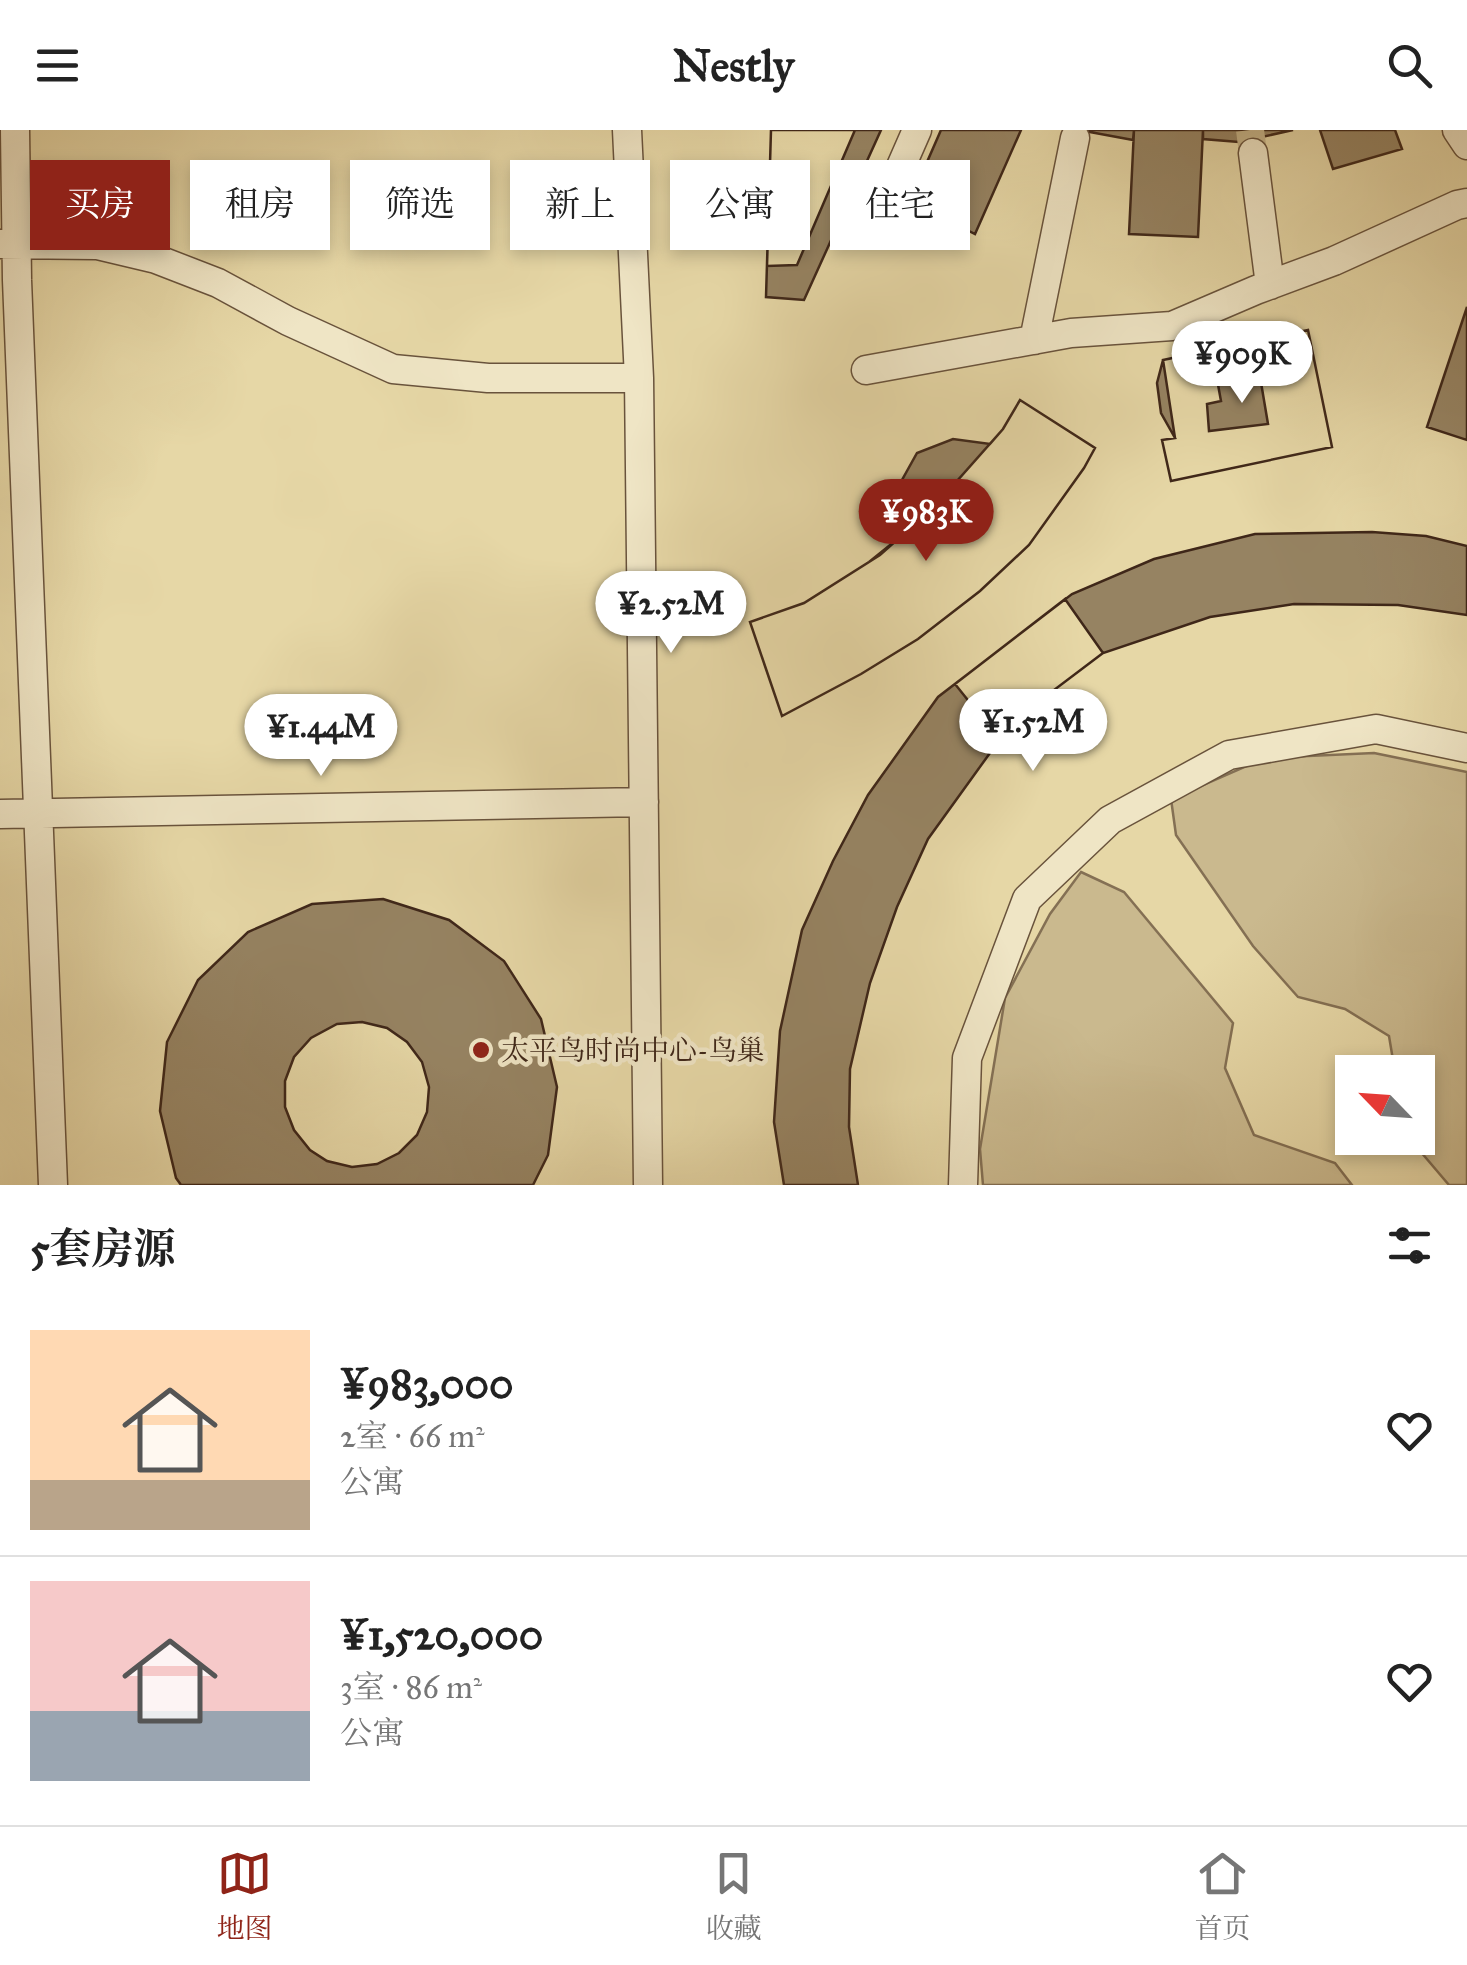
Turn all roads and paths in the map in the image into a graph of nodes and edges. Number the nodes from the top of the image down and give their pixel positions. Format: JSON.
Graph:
{"nodes":[{"id":1,"x":15,"y":130,"type":"edge"},
{"id":2,"x":626,"y":130,"type":"edge"},
{"id":3,"x":917,"y":130,"type":"edge"},
{"id":4,"x":1458,"y":130,"type":"edge"},
{"id":5,"x":1075,"y":138,"type":"dead end"},
{"id":6,"x":1467,"y":145,"type":"edge"},
{"id":7,"x":1254,"y":153,"type":"tunnel mouth"},
{"id":8,"x":904,"y":160,"type":"edge"},
{"id":9,"x":1467,"y":203,"type":"edge"},
{"id":10,"x":8,"y":244,"type":"edge"},
{"id":11,"x":1270,"y":285,"type":"junction"},
{"id":12,"x":1034,"y":340,"type":"junction"},
{"id":13,"x":866,"y":370,"type":"dead end"},
{"id":14,"x":639,"y":378,"type":"junction"},
{"id":15,"x":1467,"y":748,"type":"edge"},
{"id":16,"x":644,"y":802,"type":"junction"},
{"id":17,"x":38,"y":812,"type":"junction"},
{"id":18,"x":0,"y":814,"type":"edge"},
{"id":19,"x":53,"y":1185,"type":"edge"},
{"id":20,"x":648,"y":1185,"type":"edge"},
{"id":21,"x":962,"y":1185,"type":"edge"}],
"edges":[{"from":1,"to":10,"type":"street"},
{"from":2,"to":14,"type":"street"},
{"from":3,"to":8,"type":"street"},
{"from":4,"to":6,"type":"street"},
{"from":5,"to":12,"type":"street"},
{"from":7,"to":11,"type":"street"},
{"from":9,"to":11,"type":"street"},
{"from":10,"to":14,"type":"street"},
{"from":10,"to":17,"type":"street"},
{"from":11,"to":12,"type":"street"},
{"from":12,"to":13,"type":"street"},
{"from":14,"to":16,"type":"street"},
{"from":15,"to":21,"type":"street"},
{"from":16,"to":17,"type":"street"},
{"from":16,"to":20,"type":"street"},
{"from":17,"to":18,"type":"street"},
{"from":17,"to":19,"type":"street"}]}
